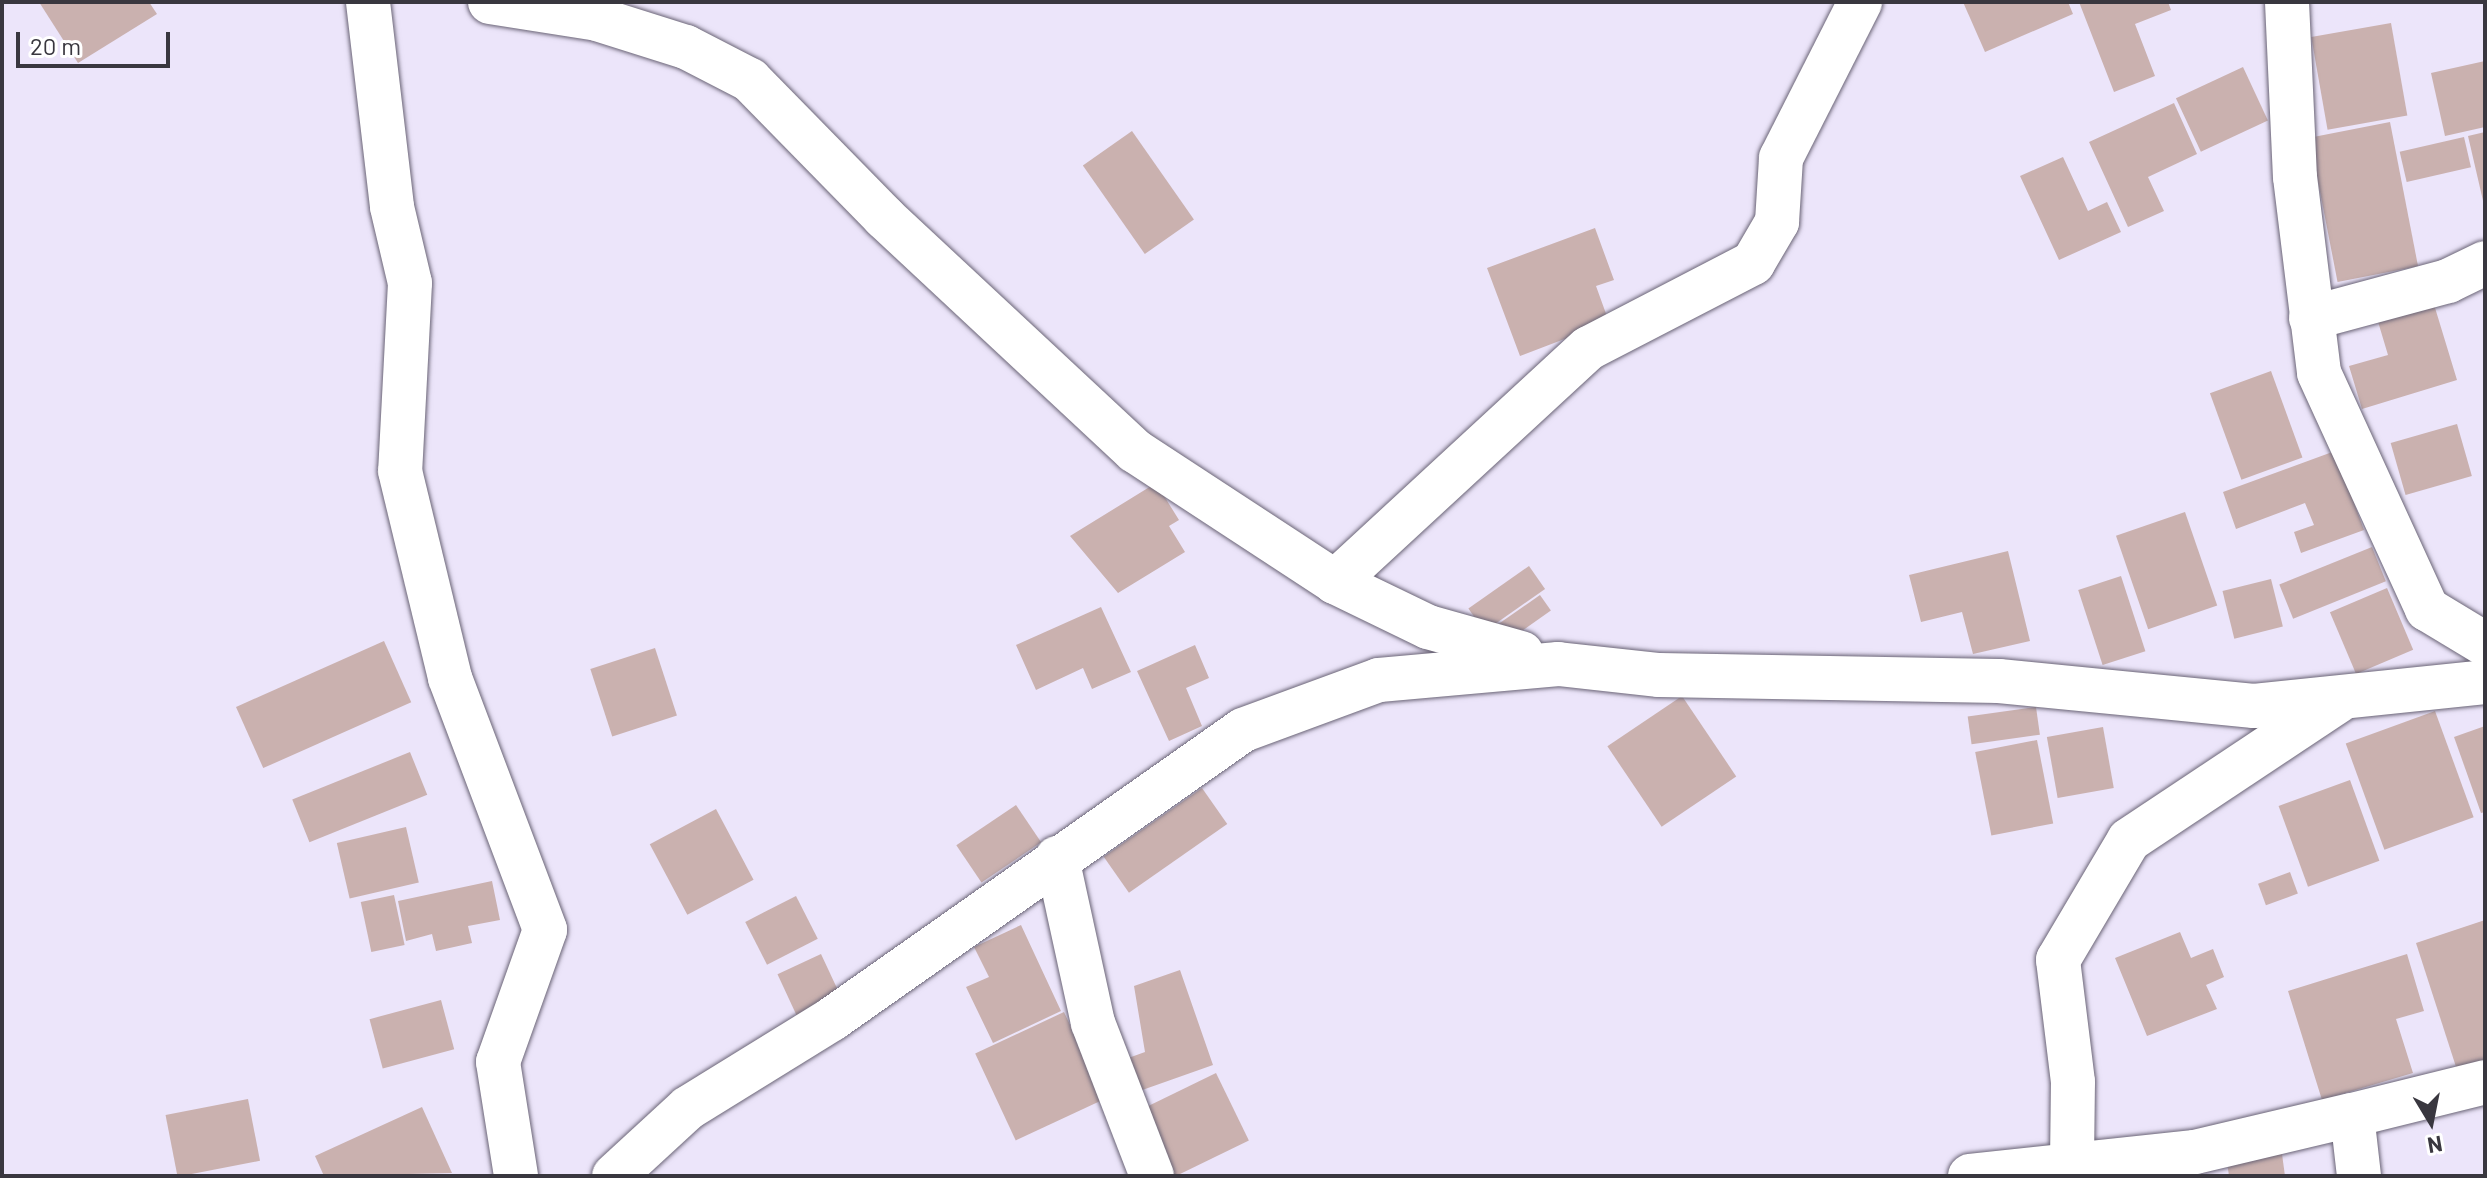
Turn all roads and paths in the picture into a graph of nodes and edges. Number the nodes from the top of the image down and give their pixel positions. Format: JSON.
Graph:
{"nodes":[{"id":1,"x":368,"y":2,"type":"edge"},
{"id":2,"x":490,"y":2,"type":"edge"},
{"id":3,"x":1860,"y":2,"type":"edge"},
{"id":4,"x":2287,"y":2,"type":"edge"},
{"id":5,"x":2485,"y":263,"type":"edge"},
{"id":6,"x":2311,"y":318,"type":"junction"},
{"id":7,"x":1335,"y":582,"type":"junction"},
{"id":8,"x":2485,"y":644,"type":"edge"},
{"id":9,"x":1558,"y":664,"type":"junction"},
{"id":10,"x":2485,"y":682,"type":"edge"},
{"id":11,"x":2340,"y":700,"type":"junction"},
{"id":12,"x":1057,"y":858,"type":"junction"},
{"id":13,"x":2485,"y":1082,"type":"edge"},
{"id":14,"x":2352,"y":1115,"type":"junction"},
{"id":15,"x":2072,"y":1162,"type":"junction"},
{"id":16,"x":516,"y":1176,"type":"edge"},
{"id":17,"x":614,"y":1176,"type":"edge"},
{"id":18,"x":1152,"y":1176,"type":"edge"},
{"id":19,"x":1970,"y":1176,"type":"edge"},
{"id":20,"x":2359,"y":1176,"type":"edge"}],
"edges":[{"from":1,"to":16,"type":"street"},
{"from":2,"to":7,"type":"street"},
{"from":3,"to":7,"type":"street"},
{"from":4,"to":6,"type":"street"},
{"from":5,"to":6,"type":"street"},
{"from":6,"to":8,"type":"street"},
{"from":7,"to":9,"type":"street"},
{"from":9,"to":11,"type":"street"},
{"from":9,"to":12,"type":"street"},
{"from":10,"to":11,"type":"street"},
{"from":11,"to":15,"type":"street"},
{"from":12,"to":17,"type":"street"},
{"from":12,"to":18,"type":"street"},
{"from":13,"to":14,"type":"street"},
{"from":14,"to":15,"type":"street"},
{"from":14,"to":20,"type":"street"},
{"from":15,"to":19,"type":"street"}]}
